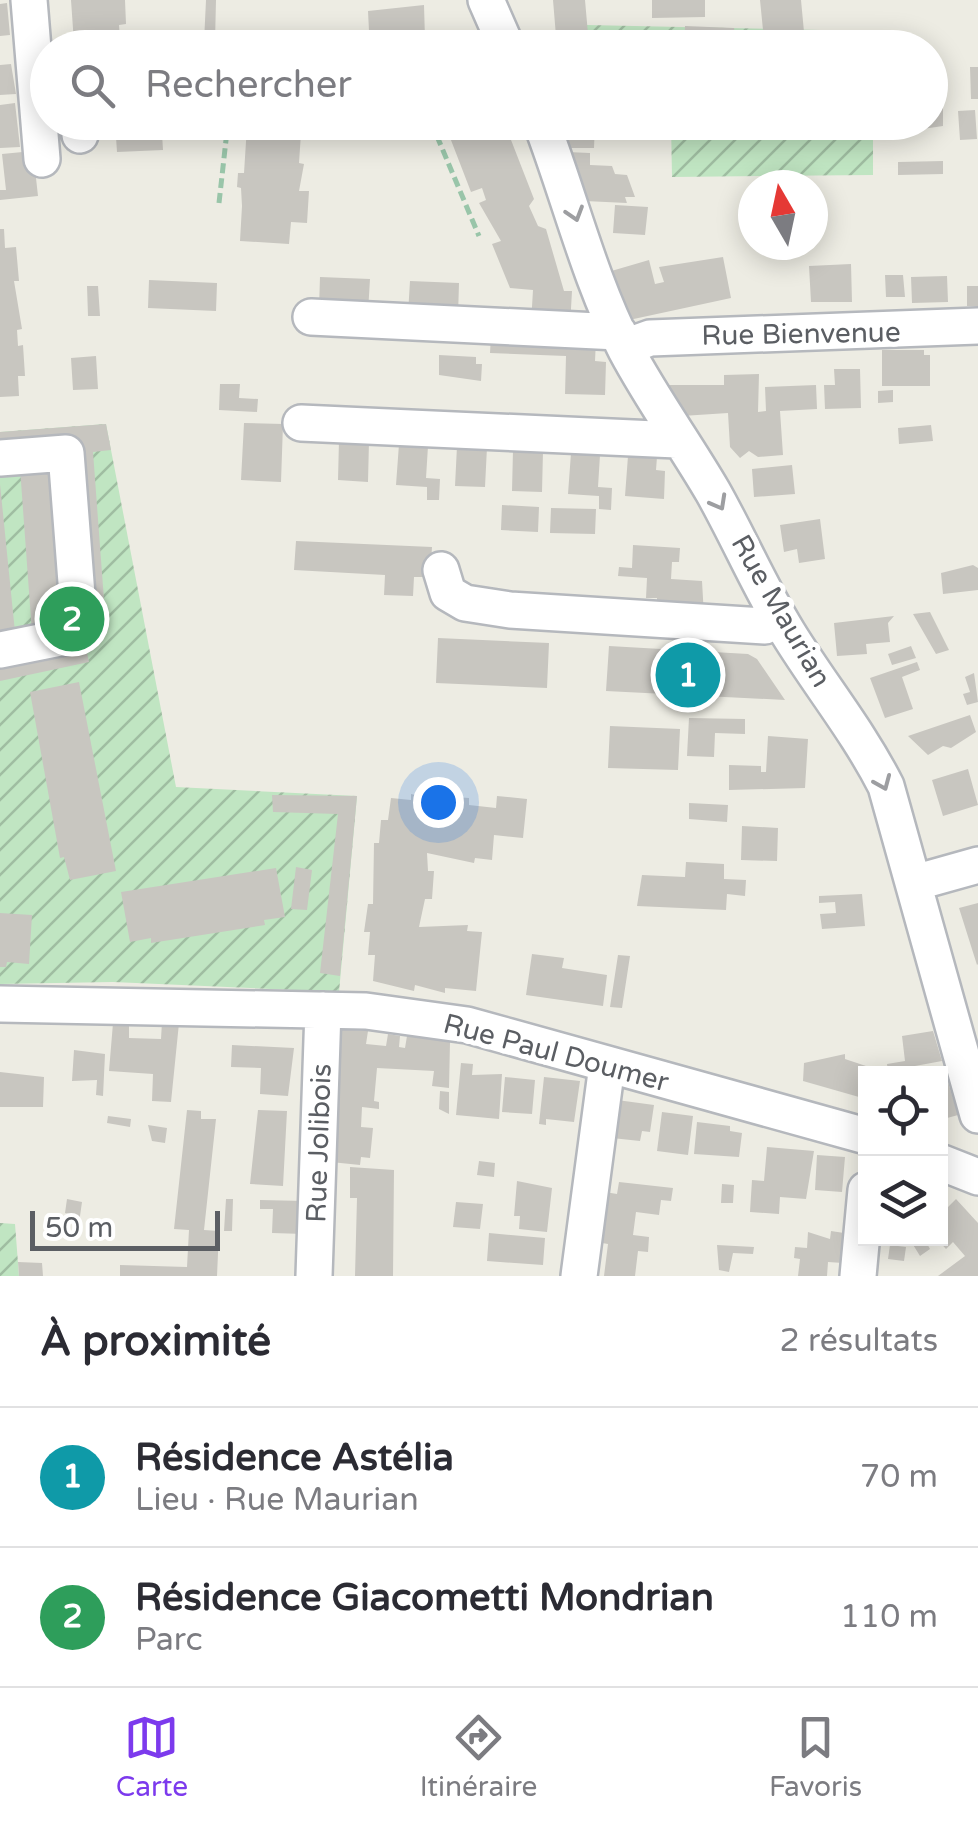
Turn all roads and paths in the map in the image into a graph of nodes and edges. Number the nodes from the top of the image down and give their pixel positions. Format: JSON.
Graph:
{"nodes":[{"id":1,"x":30,"y":0,"type":"edge"},
{"id":2,"x":486,"y":0,"type":"edge"},
{"id":3,"x":34,"y":30,"type":"edge"},
{"id":4,"x":499,"y":30,"type":"edge"},
{"id":5,"x":41,"y":140,"type":"edge"},
{"id":6,"x":226,"y":140,"type":"edge"},
{"id":7,"x":439,"y":140,"type":"edge"},
{"id":8,"x":548,"y":140,"type":"edge"},
{"id":9,"x":42,"y":159,"type":"dead end"},
{"id":10,"x":219,"y":203,"type":"dead end"},
{"id":11,"x":479,"y":236,"type":"dead end"},
{"id":12,"x":310,"y":317,"type":"dead end"},
{"id":13,"x":978,"y":326,"type":"edge"},
{"id":14,"x":621,"y":339,"type":"junction"},
{"id":15,"x":302,"y":423,"type":"dead end"},
{"id":16,"x":676,"y":440,"type":"junction"},
{"id":17,"x":0,"y":458,"type":"edge"},
{"id":18,"x":440,"y":570,"type":"dead end"},
{"id":19,"x":787,"y":631,"type":"junction"},
{"id":20,"x":674,"y":648,"type":"dead end"},
{"id":21,"x":0,"y":650,"type":"edge"},
{"id":22,"x":978,"y":865,"type":"edge"},
{"id":23,"x":914,"y":883,"type":"junction"},
{"id":24,"x":0,"y":1004,"type":"edge"},
{"id":25,"x":323,"y":1010,"type":"junction"},
{"id":26,"x":607,"y":1065,"type":"junction"},
{"id":27,"x":978,"y":1115,"type":"edge"},
{"id":28,"x":858,"y":1134,"type":"edge"},
{"id":29,"x":861,"y":1246,"type":"edge"},
{"id":30,"x":314,"y":1276,"type":"edge"},
{"id":31,"x":579,"y":1276,"type":"edge"},
{"id":32,"x":858,"y":1276,"type":"edge"}],
"edges":[{"from":1,"to":3,"type":"street"},
{"from":2,"to":4,"type":"street"},
{"from":5,"to":9,"type":"street"},
{"from":6,"to":10,"type":"path"},
{"from":7,"to":11,"type":"path"},
{"from":8,"to":14,"type":"street","name":"Rue Maurian","one_way":true},
{"from":12,"to":14,"type":"street","name":"Rue Bienvenue"},
{"from":13,"to":14,"type":"street","name":"Rue Bienvenue"},
{"from":14,"to":16,"type":"street","name":"Rue Maurian"},
{"from":15,"to":16,"type":"street"},
{"from":16,"to":19,"type":"street","name":"Rue Maurian","one_way":true},
{"from":17,"to":21,"type":"street"},
{"from":18,"to":19,"type":"street"},
{"from":19,"to":20,"type":"street"},
{"from":19,"to":23,"type":"street","name":"Rue Maurian","one_way":true},
{"from":22,"to":23,"type":"street"},
{"from":23,"to":27,"type":"street","name":"Rue Maurian"},
{"from":24,"to":25,"type":"street","name":"Rue Paul Doumer"},
{"from":25,"to":26,"type":"street","name":"Rue Paul Doumer"},
{"from":25,"to":30,"type":"street","name":"Rue Jolibois"},
{"from":26,"to":28,"type":"street","name":"Rue Paul Doumer"},
{"from":26,"to":31,"type":"street"},
{"from":29,"to":32,"type":"street"}]}
